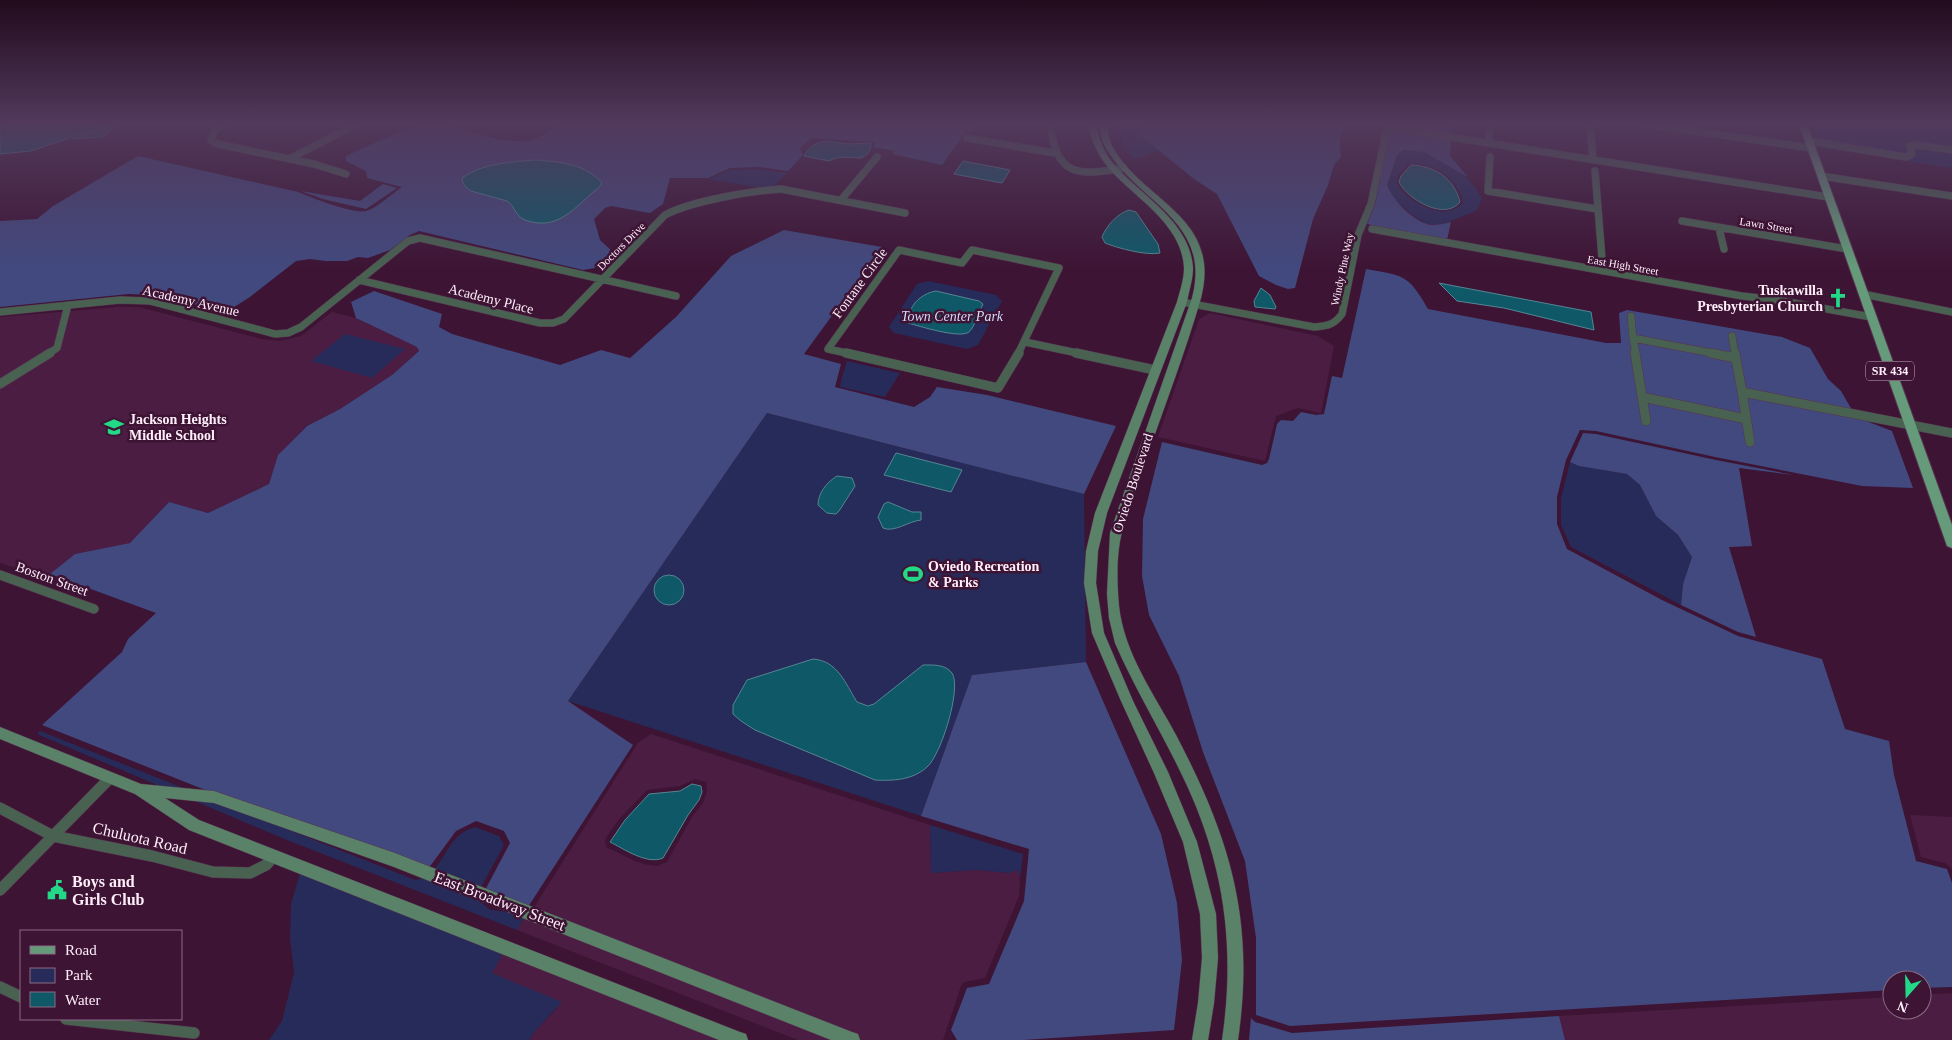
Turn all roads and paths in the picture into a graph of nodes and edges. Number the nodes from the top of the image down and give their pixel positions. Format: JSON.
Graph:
{"nodes":[{"id":1,"x":340,"y":173,"type":"edge"},
{"id":2,"x":863,"y":173,"type":"edge"},
{"id":3,"x":1123,"y":173,"type":"edge"},
{"id":4,"x":1125,"y":173,"type":"edge"},
{"id":5,"x":1378,"y":173,"type":"edge"},
{"id":6,"x":1489,"y":173,"type":"edge"},
{"id":7,"x":1594,"y":173,"type":"edge"},
{"id":8,"x":1673,"y":173,"type":"edge"},
{"id":9,"x":1820,"y":173,"type":"edge"},
{"id":10,"x":346,"y":174,"type":"dead end"},
{"id":11,"x":1821,"y":176,"type":"junction"},
{"id":12,"x":1488,"y":191,"type":"joint"},
{"id":13,"x":1952,"y":196,"type":"edge"},
{"id":14,"x":1828,"y":197,"type":"junction"},
{"id":15,"x":841,"y":200,"type":"junction"},
{"id":16,"x":1597,"y":209,"type":"junction"},
{"id":17,"x":905,"y":213,"type":"dead end"},
{"id":18,"x":1682,"y":221,"type":"dead end"},
{"id":19,"x":1719,"y":228,"type":"junction"},
{"id":20,"x":1372,"y":229,"type":"dead end"},
{"id":21,"x":1724,"y":249,"type":"dead end"},
{"id":22,"x":1847,"y":249,"type":"junction"},
{"id":23,"x":1602,"y":271,"type":"junction"},
{"id":24,"x":358,"y":280,"type":"junction"},
{"id":25,"x":603,"y":280,"type":"junction"},
{"id":26,"x":1862,"y":291,"type":"junction"},
{"id":27,"x":676,"y":296,"type":"dead end"},
{"id":28,"x":1182,"y":302,"type":"junction"},
{"id":29,"x":68,"y":305,"type":"junction"},
{"id":30,"x":1194,"y":305,"type":"junction"},
{"id":31,"x":0,"y":312,"type":"edge"},
{"id":32,"x":1952,"y":312,"type":"edge"},
{"id":33,"x":1631,"y":316,"type":"dead end"},
{"id":34,"x":1871,"y":317,"type":"junction"},
{"id":35,"x":1732,"y":336,"type":"dead end"},
{"id":36,"x":1633,"y":338,"type":"junction"},
{"id":37,"x":1026,"y":342,"type":"junction"},
{"id":38,"x":1176,"y":358,"type":"junction"},
{"id":39,"x":1736,"y":358,"type":"junction"},
{"id":40,"x":1155,"y":370,"type":"junction"},
{"id":41,"x":0,"y":384,"type":"edge"},
{"id":42,"x":1742,"y":392,"type":"junction"},
{"id":43,"x":1642,"y":398,"type":"junction"},
{"id":44,"x":1746,"y":419,"type":"junction"},
{"id":45,"x":1646,"y":420,"type":"dead end"},
{"id":46,"x":1910,"y":425,"type":"junction"},
{"id":47,"x":1952,"y":434,"type":"edge"},
{"id":48,"x":1750,"y":442,"type":"dead end"},
{"id":49,"x":1952,"y":543,"type":"edge"},
{"id":50,"x":0,"y":575,"type":"edge"},
{"id":51,"x":94,"y":609,"type":"dead end"},
{"id":52,"x":0,"y":733,"type":"edge"},
{"id":53,"x":110,"y":778,"type":"junction"},
{"id":54,"x":140,"y":790,"type":"junction"},
{"id":55,"x":0,"y":808,"type":"edge"},
{"id":56,"x":53,"y":836,"type":"junction"},
{"id":57,"x":274,"y":856,"type":"junction"},
{"id":58,"x":0,"y":890,"type":"edge"},
{"id":59,"x":0,"y":987,"type":"edge"},
{"id":60,"x":20,"y":997,"type":"edge"},
{"id":61,"x":68,"y":1020,"type":"edge"},
{"id":62,"x":194,"y":1033,"type":"dead end"},
{"id":63,"x":740,"y":1040,"type":"edge"},
{"id":64,"x":852,"y":1040,"type":"edge"},
{"id":65,"x":1200,"y":1040,"type":"edge"},
{"id":66,"x":1230,"y":1040,"type":"edge"}],
"edges":[{"from":1,"to":10,"type":"street"},
{"from":2,"to":15,"type":"street"},
{"from":3,"to":28,"type":"street","name":"Oviedo Boulevard"},
{"from":4,"to":30,"type":"street","name":"Oviedo Boulevard"},
{"from":5,"to":30,"type":"street","name":"Windy Pine Way"},
{"from":6,"to":12,"type":"street"},
{"from":7,"to":16,"type":"street"},
{"from":8,"to":14,"type":"street"},
{"from":9,"to":11,"type":"main road","number":"SR 434"},
{"from":11,"to":13,"type":"street"},
{"from":11,"to":14,"type":"main road","number":"SR 434"},
{"from":12,"to":16,"type":"street"},
{"from":14,"to":22,"type":"main road","number":"SR 434"},
{"from":15,"to":17,"type":"street","name":"Doctors Drive"},
{"from":15,"to":25,"type":"street","name":"Doctors Drive"},
{"from":16,"to":23,"type":"street"},
{"from":18,"to":19,"type":"street","name":"Lawn Street"},
{"from":19,"to":21,"type":"street"},
{"from":19,"to":22,"type":"street","name":"Lawn Street"},
{"from":20,"to":23,"type":"street","name":"East High Street"},
{"from":22,"to":26,"type":"main road","number":"SR 434"},
{"from":23,"to":34,"type":"street","name":"East High Street"},
{"from":24,"to":25,"type":"street","name":"Doctors Drive"},
{"from":24,"to":25,"type":"street","name":"Academy Place"},
{"from":24,"to":29,"type":"street","name":"Academy Avenue"},
{"from":25,"to":27,"type":"street"},
{"from":26,"to":32,"type":"street"},
{"from":26,"to":34,"type":"main road","number":"SR 434"},
{"from":28,"to":30,"type":"street","name":"Windy Pine Way"},
{"from":28,"to":40,"type":"street","name":"Oviedo Boulevard"},
{"from":29,"to":31,"type":"street","name":"Academy Avenue"},
{"from":29,"to":41,"type":"street"},
{"from":30,"to":38,"type":"street","name":"Oviedo Boulevard"},
{"from":33,"to":36,"type":"street"},
{"from":34,"to":46,"type":"main road","number":"SR 434"},
{"from":35,"to":39,"type":"street"},
{"from":36,"to":39,"type":"street"},
{"from":36,"to":43,"type":"street"},
{"from":37,"to":37,"type":"street","name":"Fontane Circle"},
{"from":37,"to":40,"type":"street"},
{"from":38,"to":40,"type":"street"},
{"from":38,"to":66,"type":"street","name":"Oviedo Boulevard"},
{"from":39,"to":42,"type":"street"},
{"from":40,"to":65,"type":"street","name":"Oviedo Boulevard"},
{"from":42,"to":44,"type":"street"},
{"from":42,"to":46,"type":"street"},
{"from":43,"to":44,"type":"street"},
{"from":43,"to":45,"type":"street"},
{"from":44,"to":48,"type":"street"},
{"from":46,"to":47,"type":"street"},
{"from":46,"to":49,"type":"main road","number":"SR 434"},
{"from":50,"to":51,"type":"street","name":"Boston Street"},
{"from":52,"to":53,"type":"street","name":"East Broadway Street"},
{"from":53,"to":54,"type":"street","name":"East Broadway Street"},
{"from":53,"to":56,"type":"street"},
{"from":54,"to":57,"type":"street","name":"East Broadway Street"},
{"from":54,"to":64,"type":"street","name":"East Broadway Street"},
{"from":55,"to":56,"type":"street","name":"Chuluota Road"},
{"from":56,"to":57,"type":"street","name":"Chuluota Road"},
{"from":56,"to":58,"type":"street"},
{"from":57,"to":63,"type":"street","name":"East Broadway Street"},
{"from":59,"to":60,"type":"street"},
{"from":61,"to":62,"type":"street"}]}
